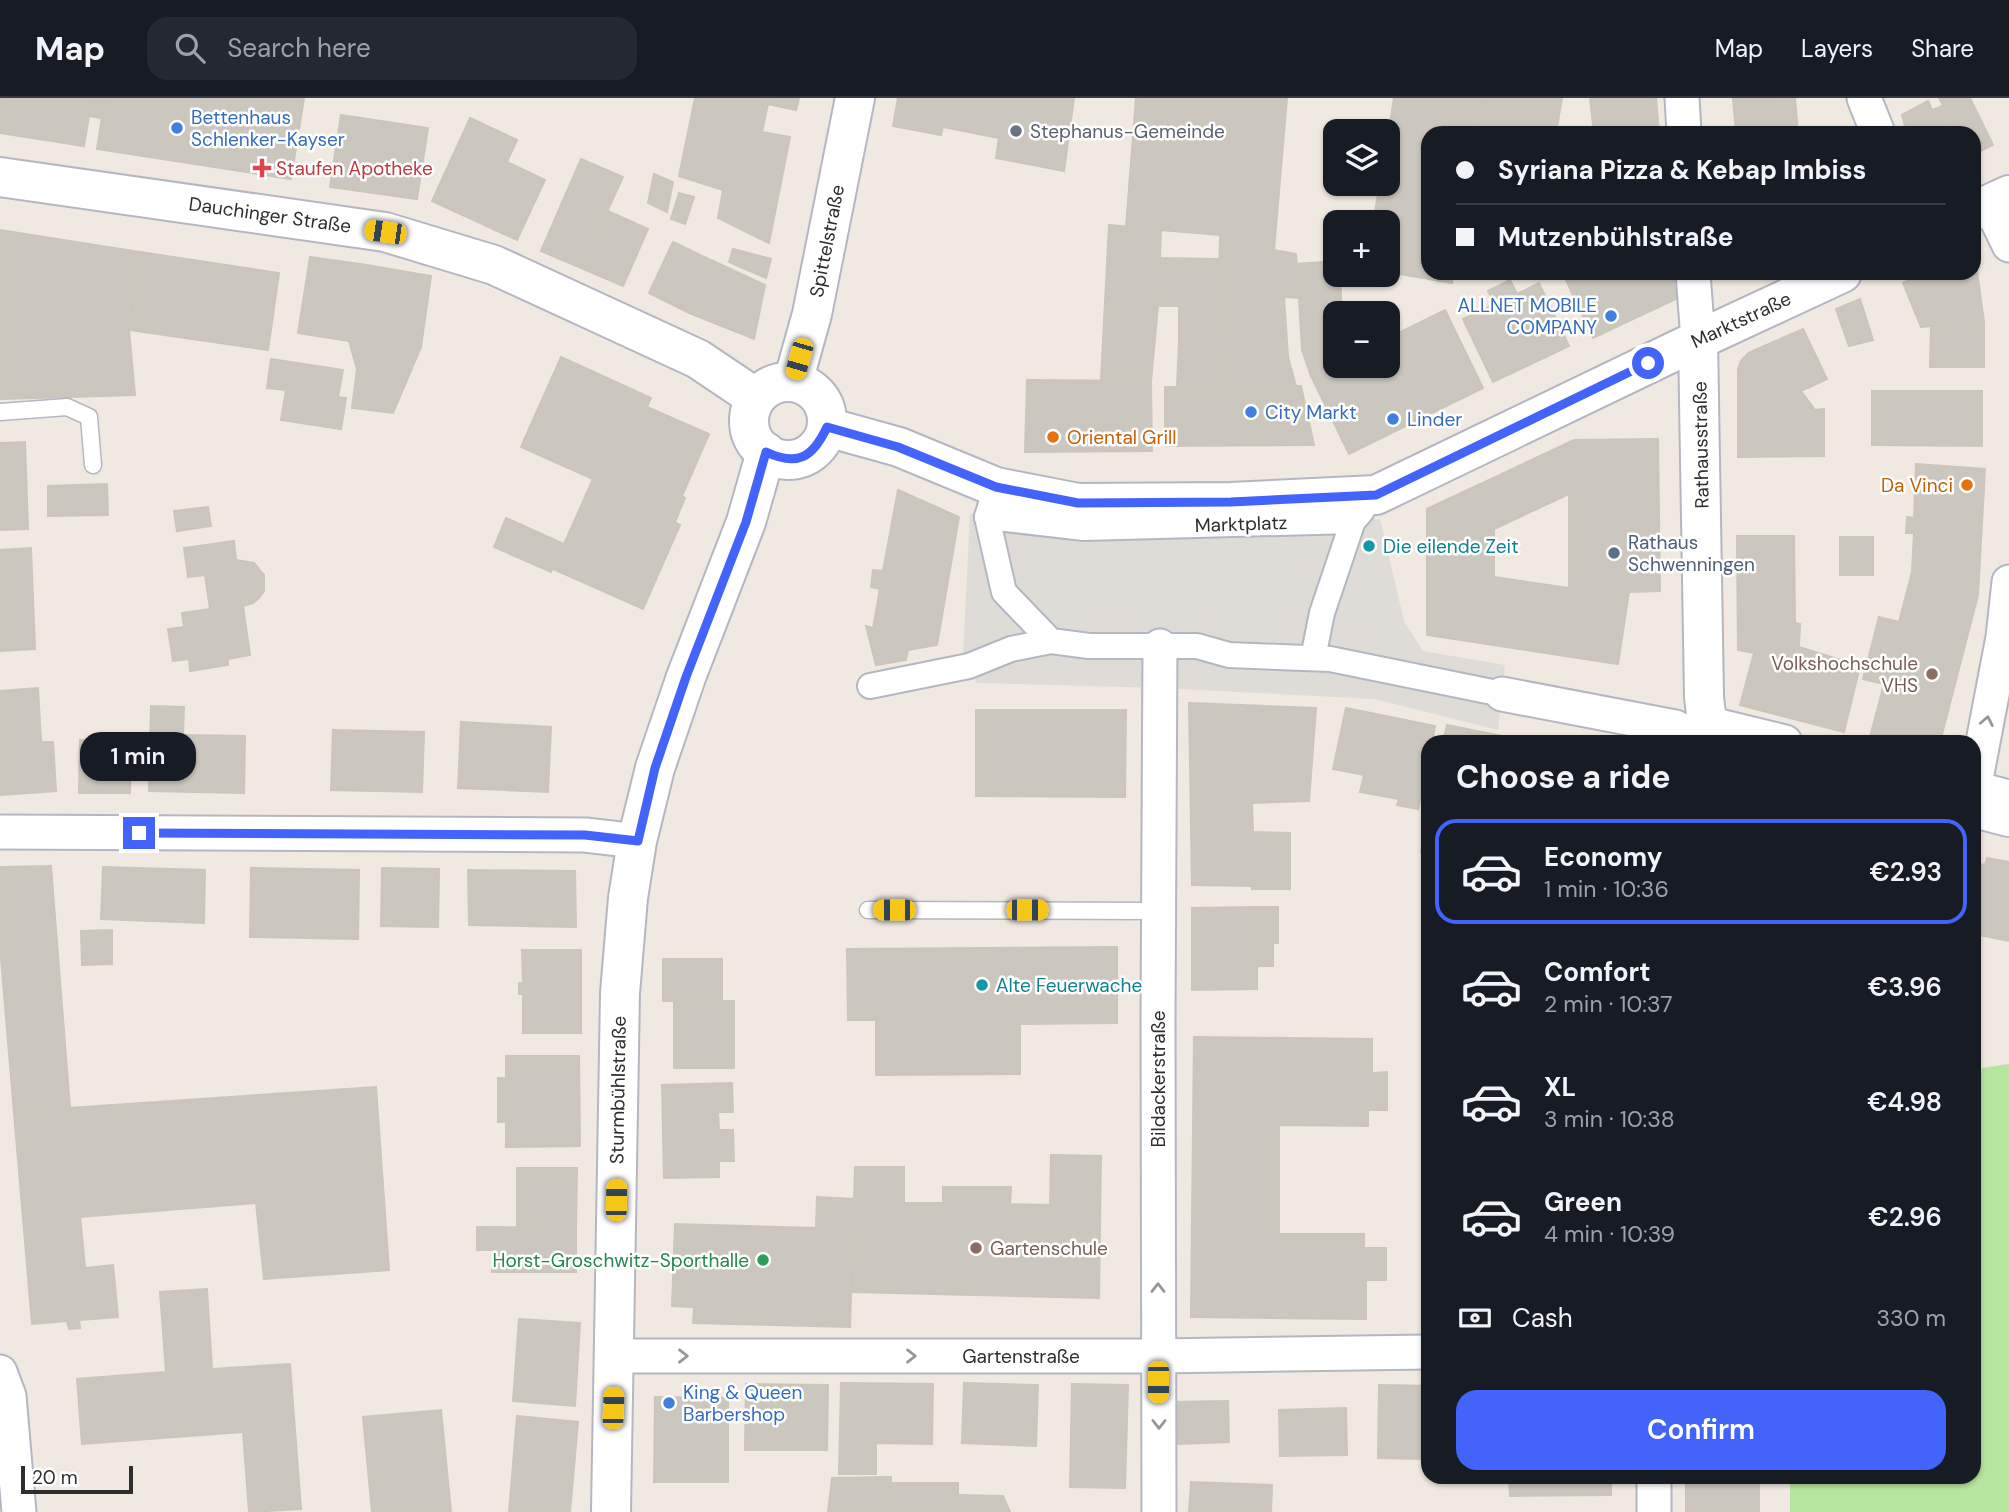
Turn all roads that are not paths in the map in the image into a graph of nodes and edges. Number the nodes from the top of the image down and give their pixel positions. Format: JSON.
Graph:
{"nodes":[{"id":1,"x":855,"y":98,"type":"edge"},
{"id":2,"x":1682,"y":98,"type":"edge"},
{"id":3,"x":1864,"y":98,"type":"edge"},
{"id":4,"x":1684,"y":126,"type":"edge"},
{"id":5,"x":1875,"y":126,"type":"edge"},
{"id":6,"x":0,"y":177,"type":"edge"},
{"id":7,"x":1991,"y":203,"type":"edge"},
{"id":8,"x":2009,"y":245,"type":"edge"},
{"id":9,"x":1694,"y":280,"type":"edge"},
{"id":10,"x":1827,"y":280,"type":"edge"},
{"id":11,"x":1698,"y":340,"type":"junction"},
{"id":12,"x":793,"y":382,"type":"junction"},
{"id":13,"x":757,"y":398,"type":"junction"},
{"id":14,"x":0,"y":412,"type":"edge"},
{"id":15,"x":827,"y":427,"type":"junction"},
{"id":16,"x":766,"y":452,"type":"junction"},
{"id":17,"x":93,"y":465,"type":"dead end"},
{"id":18,"x":991,"y":502,"type":"junction"},
{"id":19,"x":1364,"y":508,"type":"junction"},
{"id":20,"x":2009,"y":582,"type":"edge"},
{"id":21,"x":1051,"y":641,"type":"junction"},
{"id":22,"x":1160,"y":646,"type":"junction"},
{"id":23,"x":1313,"y":658,"type":"junction"},
{"id":24,"x":870,"y":686,"type":"dead end"},
{"id":25,"x":1502,"y":695,"type":"joint"},
{"id":26,"x":1705,"y":735,"type":"edge"},
{"id":27,"x":1709,"y":735,"type":"edge"},
{"id":28,"x":1981,"y":752,"type":"edge"},
{"id":29,"x":1981,"y":790,"type":"edge"},
{"id":30,"x":2009,"y":797,"type":"edge"},
{"id":31,"x":1981,"y":810,"type":"edge"},
{"id":32,"x":2009,"y":817,"type":"edge"},
{"id":33,"x":0,"y":832,"type":"edge"},
{"id":34,"x":638,"y":841,"type":"junction"},
{"id":35,"x":868,"y":910,"type":"dead end"},
{"id":36,"x":1160,"y":911,"type":"junction"},
{"id":37,"x":1421,"y":1352,"type":"edge"},
{"id":38,"x":615,"y":1356,"type":"junction"},
{"id":39,"x":1158,"y":1356,"type":"junction"},
{"id":40,"x":3,"y":1388,"type":"edge"},
{"id":41,"x":1654,"y":1484,"type":"edge"},
{"id":42,"x":19,"y":1512,"type":"edge"},
{"id":43,"x":611,"y":1512,"type":"edge"},
{"id":44,"x":1159,"y":1512,"type":"edge"},
{"id":45,"x":1654,"y":1512,"type":"edge"}],
"edges":[{"from":1,"to":12,"type":"main road","name":"Spittelstraße"},
{"from":2,"to":4,"type":"street"},
{"from":3,"to":5,"type":"street"},
{"from":6,"to":13,"type":"main road","name":"Dauchinger Straße"},
{"from":7,"to":8,"type":"street"},
{"from":9,"to":11,"type":"street","name":"Rathausstraße"},
{"from":10,"to":11,"type":"main road","name":"Marktstraße"},
{"from":11,"to":19,"type":"main road","name":"Marktstraße"},
{"from":11,"to":27,"type":"main road","name":"Rathausstraße"},
{"from":12,"to":13,"type":"main road"},
{"from":12,"to":15,"type":"main road"},
{"from":13,"to":16,"type":"main road"},
{"from":14,"to":17,"type":"lane"},
{"from":15,"to":16,"type":"main road"},
{"from":15,"to":18,"type":"main road","name":"Marktplatz"},
{"from":16,"to":34,"type":"main road","name":"Sturmbühlstraße"},
{"from":18,"to":19,"type":"main road","name":"Marktplatz"},
{"from":18,"to":21,"type":"street"},
{"from":19,"to":23,"type":"street"},
{"from":28,"to":20,"type":"street","one_way":true},
{"from":21,"to":22,"type":"street"},
{"from":21,"to":24,"type":"street"},
{"from":22,"to":23,"type":"street"},
{"from":22,"to":36,"type":"street","name":"Bildackerstraße"},
{"from":23,"to":25,"type":"street"},
{"from":25,"to":26,"type":"street"},
{"from":29,"to":30,"type":"street"},
{"from":31,"to":32,"type":"main road"},
{"from":33,"to":34,"type":"street"},
{"from":34,"to":38,"type":"main road","name":"Sturmbühlstraße"},
{"from":35,"to":36,"type":"lane"},
{"from":39,"to":36,"type":"street","name":"Bildackerstraße","one_way":true},
{"from":37,"to":39,"type":"street","name":"Gartenstraße"},
{"from":38,"to":39,"type":"street","name":"Gartenstraße","one_way":true},
{"from":38,"to":43,"type":"main road","name":"Sturmbühlstraße"},
{"from":39,"to":44,"type":"street","name":"Bildackerstraße","one_way":true},
{"from":40,"to":42,"type":"street"},
{"from":41,"to":45,"type":"street"}]}
